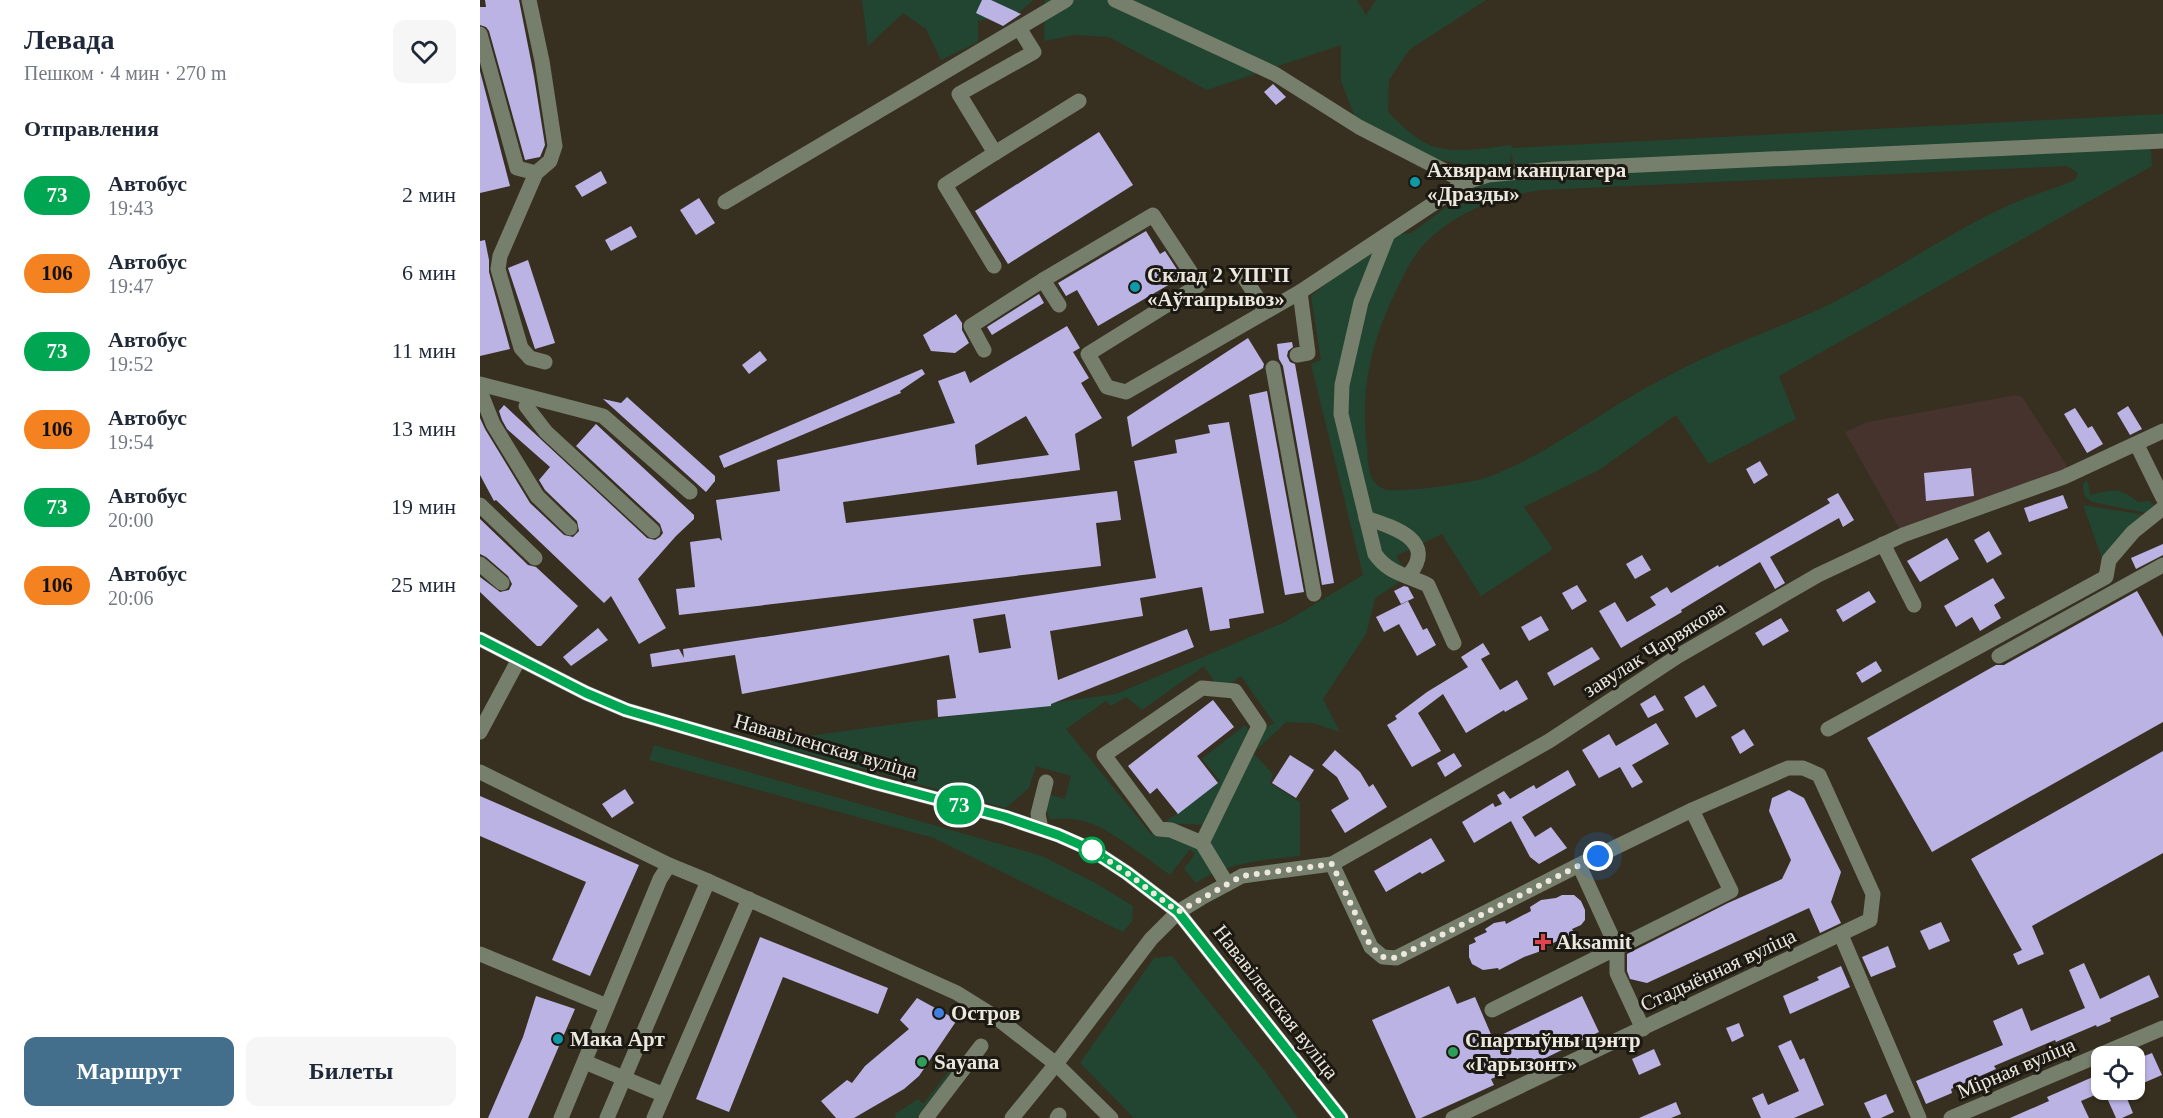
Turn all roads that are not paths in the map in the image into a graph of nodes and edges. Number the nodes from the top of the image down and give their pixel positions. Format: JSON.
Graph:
{"nodes":[{"id":1,"x":529,"y":0,"type":"edge"},
{"id":2,"x":1066,"y":0,"type":"edge"},
{"id":3,"x":1115,"y":0,"type":"edge"},
{"id":4,"x":1019,"y":28,"type":"junction"},
{"id":5,"x":480,"y":34,"type":"edge"},
{"id":6,"x":1079,"y":101,"type":"dead end"},
{"id":7,"x":2163,"y":141,"type":"edge"},
{"id":8,"x":995,"y":153,"type":"junction"},
{"id":9,"x":536,"y":173,"type":"junction"},
{"id":10,"x":1466,"y":182,"type":"junction"},
{"id":11,"x":725,"y":202,"type":"dead end"},
{"id":12,"x":1387,"y":236,"type":"junction"},
{"id":13,"x":994,"y":266,"type":"dead end"},
{"id":14,"x":1245,"y":279,"type":"dead end"},
{"id":15,"x":1043,"y":280,"type":"junction"},
{"id":16,"x":1300,"y":292,"type":"junction"},
{"id":17,"x":1059,"y":305,"type":"dead end"},
{"id":18,"x":1266,"y":311,"type":"junction"},
{"id":19,"x":984,"y":350,"type":"dead end"},
{"id":20,"x":1297,"y":355,"type":"dead end"},
{"id":21,"x":544,"y":362,"type":"dead end"},
{"id":22,"x":1273,"y":368,"type":"dead end"},
{"id":23,"x":480,"y":384,"type":"edge"},
{"id":24,"x":480,"y":391,"type":"edge"},
{"id":25,"x":526,"y":406,"type":"dead end"},
{"id":26,"x":2163,"y":431,"type":"edge"},
{"id":27,"x":2137,"y":445,"type":"junction"},
{"id":28,"x":690,"y":492,"type":"dead end"},
{"id":29,"x":2163,"y":498,"type":"edge"},
{"id":30,"x":480,"y":505,"type":"edge"},
{"id":31,"x":2163,"y":508,"type":"edge"},
{"id":32,"x":1366,"y":518,"type":"junction"},
{"id":33,"x":570,"y":528,"type":"dead end"},
{"id":34,"x":653,"y":531,"type":"dead end"},
{"id":35,"x":1883,"y":544,"type":"junction"},
{"id":36,"x":535,"y":558,"type":"dead end"},
{"id":37,"x":480,"y":564,"type":"edge"},
{"id":38,"x":2163,"y":566,"type":"edge"},
{"id":39,"x":1408,"y":576,"type":"junction"},
{"id":40,"x":2106,"y":577,"type":"junction"},
{"id":41,"x":502,"y":583,"type":"dead end"},
{"id":42,"x":2116,"y":591,"type":"junction"},
{"id":43,"x":1314,"y":594,"type":"dead end"},
{"id":44,"x":1914,"y":605,"type":"dead end"},
{"id":45,"x":480,"y":639,"type":"edge"},
{"id":46,"x":1454,"y":643,"type":"dead end"},
{"id":47,"x":1999,"y":656,"type":"dead end"},
{"id":48,"x":519,"y":659,"type":"junction"},
{"id":49,"x":1828,"y":729,"type":"dead end"},
{"id":50,"x":480,"y":732,"type":"edge"},
{"id":51,"x":480,"y":772,"type":"edge"},
{"id":52,"x":1046,"y":782,"type":"dead end"},
{"id":53,"x":1692,"y":810,"type":"junction"},
{"id":54,"x":1041,"y":829,"type":"junction"},
{"id":55,"x":1202,"y":843,"type":"junction"},
{"id":56,"x":1332,"y":864,"type":"junction"},
{"id":57,"x":669,"y":865,"type":"junction"},
{"id":58,"x":1579,"y":865,"type":"junction"},
{"id":59,"x":708,"y":881,"type":"junction"},
{"id":60,"x":1227,"y":884,"type":"junction"},
{"id":61,"x":749,"y":899,"type":"junction"},
{"id":62,"x":1178,"y":912,"type":"junction"},
{"id":63,"x":1841,"y":935,"type":"junction"},
{"id":64,"x":1617,"y":948,"type":"junction"},
{"id":65,"x":480,"y":954,"type":"edge"},
{"id":66,"x":607,"y":1006,"type":"junction"},
{"id":67,"x":1492,"y":1010,"type":"dead end"},
{"id":68,"x":2163,"y":1028,"type":"edge"},
{"id":69,"x":1643,"y":1029,"type":"junction"},
{"id":70,"x":981,"y":1046,"type":"dead end"},
{"id":71,"x":585,"y":1062,"type":"junction"},
{"id":72,"x":1056,"y":1064,"type":"junction"},
{"id":73,"x":625,"y":1078,"type":"junction"},
{"id":74,"x":664,"y":1095,"type":"junction"},
{"id":75,"x":561,"y":1118,"type":"edge"},
{"id":76,"x":607,"y":1118,"type":"edge"},
{"id":77,"x":654,"y":1118,"type":"edge"},
{"id":78,"x":926,"y":1118,"type":"edge"},
{"id":79,"x":1012,"y":1118,"type":"edge"},
{"id":80,"x":1111,"y":1118,"type":"edge"},
{"id":81,"x":1341,"y":1118,"type":"edge"},
{"id":82,"x":1453,"y":1118,"type":"edge"},
{"id":83,"x":1919,"y":1118,"type":"edge"},
{"id":84,"x":1951,"y":1118,"type":"edge"}],
"edges":[{"from":1,"to":9,"type":"street"},
{"from":2,"to":4,"type":"street"},
{"from":3,"to":10,"type":"street"},
{"from":4,"to":8,"type":"street"},
{"from":4,"to":11,"type":"street"},
{"from":5,"to":9,"type":"street"},
{"from":6,"to":8,"type":"street"},
{"from":7,"to":10,"type":"street"},
{"from":8,"to":13,"type":"street"},
{"from":9,"to":21,"type":"street"},
{"from":10,"to":12,"type":"street"},
{"from":12,"to":16,"type":"street"},
{"from":12,"to":32,"type":"street"},
{"from":14,"to":18,"type":"street"},
{"from":15,"to":17,"type":"street"},
{"from":15,"to":18,"type":"street"},
{"from":15,"to":19,"type":"street"},
{"from":16,"to":18,"type":"street"},
{"from":16,"to":20,"type":"street"},
{"from":22,"to":43,"type":"street"},
{"from":23,"to":28,"type":"street"},
{"from":24,"to":33,"type":"street"},
{"from":25,"to":34,"type":"street"},
{"from":26,"to":27,"type":"street","name":"завулак Чарвякова"},
{"from":27,"to":29,"type":"street"},
{"from":27,"to":35,"type":"street","name":"завулак Чарвякова"},
{"from":30,"to":36,"type":"street"},
{"from":31,"to":40,"type":"street"},
{"from":32,"to":39,"type":"street"},
{"from":32,"to":39,"type":"street"},
{"from":35,"to":44,"type":"street"},
{"from":35,"to":56,"type":"street","name":"завулак Чарвякова"},
{"from":37,"to":41,"type":"street"},
{"from":38,"to":42,"type":"street"},
{"from":39,"to":46,"type":"street"},
{"from":40,"to":42,"type":"street"},
{"from":40,"to":49,"type":"street"},
{"from":42,"to":47,"type":"street"},
{"from":45,"to":48,"type":"street","name":"Нававіленская вуліца"},
{"from":48,"to":50,"type":"street"},
{"from":48,"to":54,"type":"street","name":"Нававіленская вуліца"},
{"from":51,"to":57,"type":"street"},
{"from":52,"to":54,"type":"street"},
{"from":53,"to":58,"type":"street"},
{"from":53,"to":63,"type":"street","name":"Стадыённая вуліца"},
{"from":53,"to":64,"type":"street"},
{"from":54,"to":62,"type":"street","name":"Нававіленская вуліца"},
{"from":55,"to":55,"type":"street"},
{"from":55,"to":60,"type":"street"},
{"from":56,"to":58,"type":"street"},
{"from":56,"to":60,"type":"street","name":"завулак Чарвякова"},
{"from":57,"to":59,"type":"street"},
{"from":57,"to":66,"type":"street"},
{"from":58,"to":64,"type":"street"},
{"from":59,"to":61,"type":"street"},
{"from":59,"to":73,"type":"street"},
{"from":60,"to":62,"type":"street","name":"завулак Чарвякова"},
{"from":61,"to":72,"type":"street"},
{"from":61,"to":74,"type":"street"},
{"from":62,"to":72,"type":"street","name":"завулак Чарвякова"},
{"from":62,"to":81,"type":"street","name":"Нававіленская вуліца"},
{"from":63,"to":69,"type":"street","name":"Стадыённая вуліца"},
{"from":63,"to":83,"type":"street"},
{"from":64,"to":67,"type":"street"},
{"from":64,"to":69,"type":"street"},
{"from":65,"to":66,"type":"street"},
{"from":66,"to":71,"type":"street"},
{"from":68,"to":84,"type":"street","name":"Мірная вуліца"},
{"from":69,"to":82,"type":"street","name":"Стадыённая вуліца"},
{"from":70,"to":78,"type":"street"},
{"from":71,"to":73,"type":"street"},
{"from":71,"to":75,"type":"street"},
{"from":72,"to":79,"type":"street","name":"завулак Чарвякова"},
{"from":72,"to":80,"type":"street"},
{"from":73,"to":74,"type":"street"},
{"from":73,"to":76,"type":"street"},
{"from":74,"to":77,"type":"street"}]}
